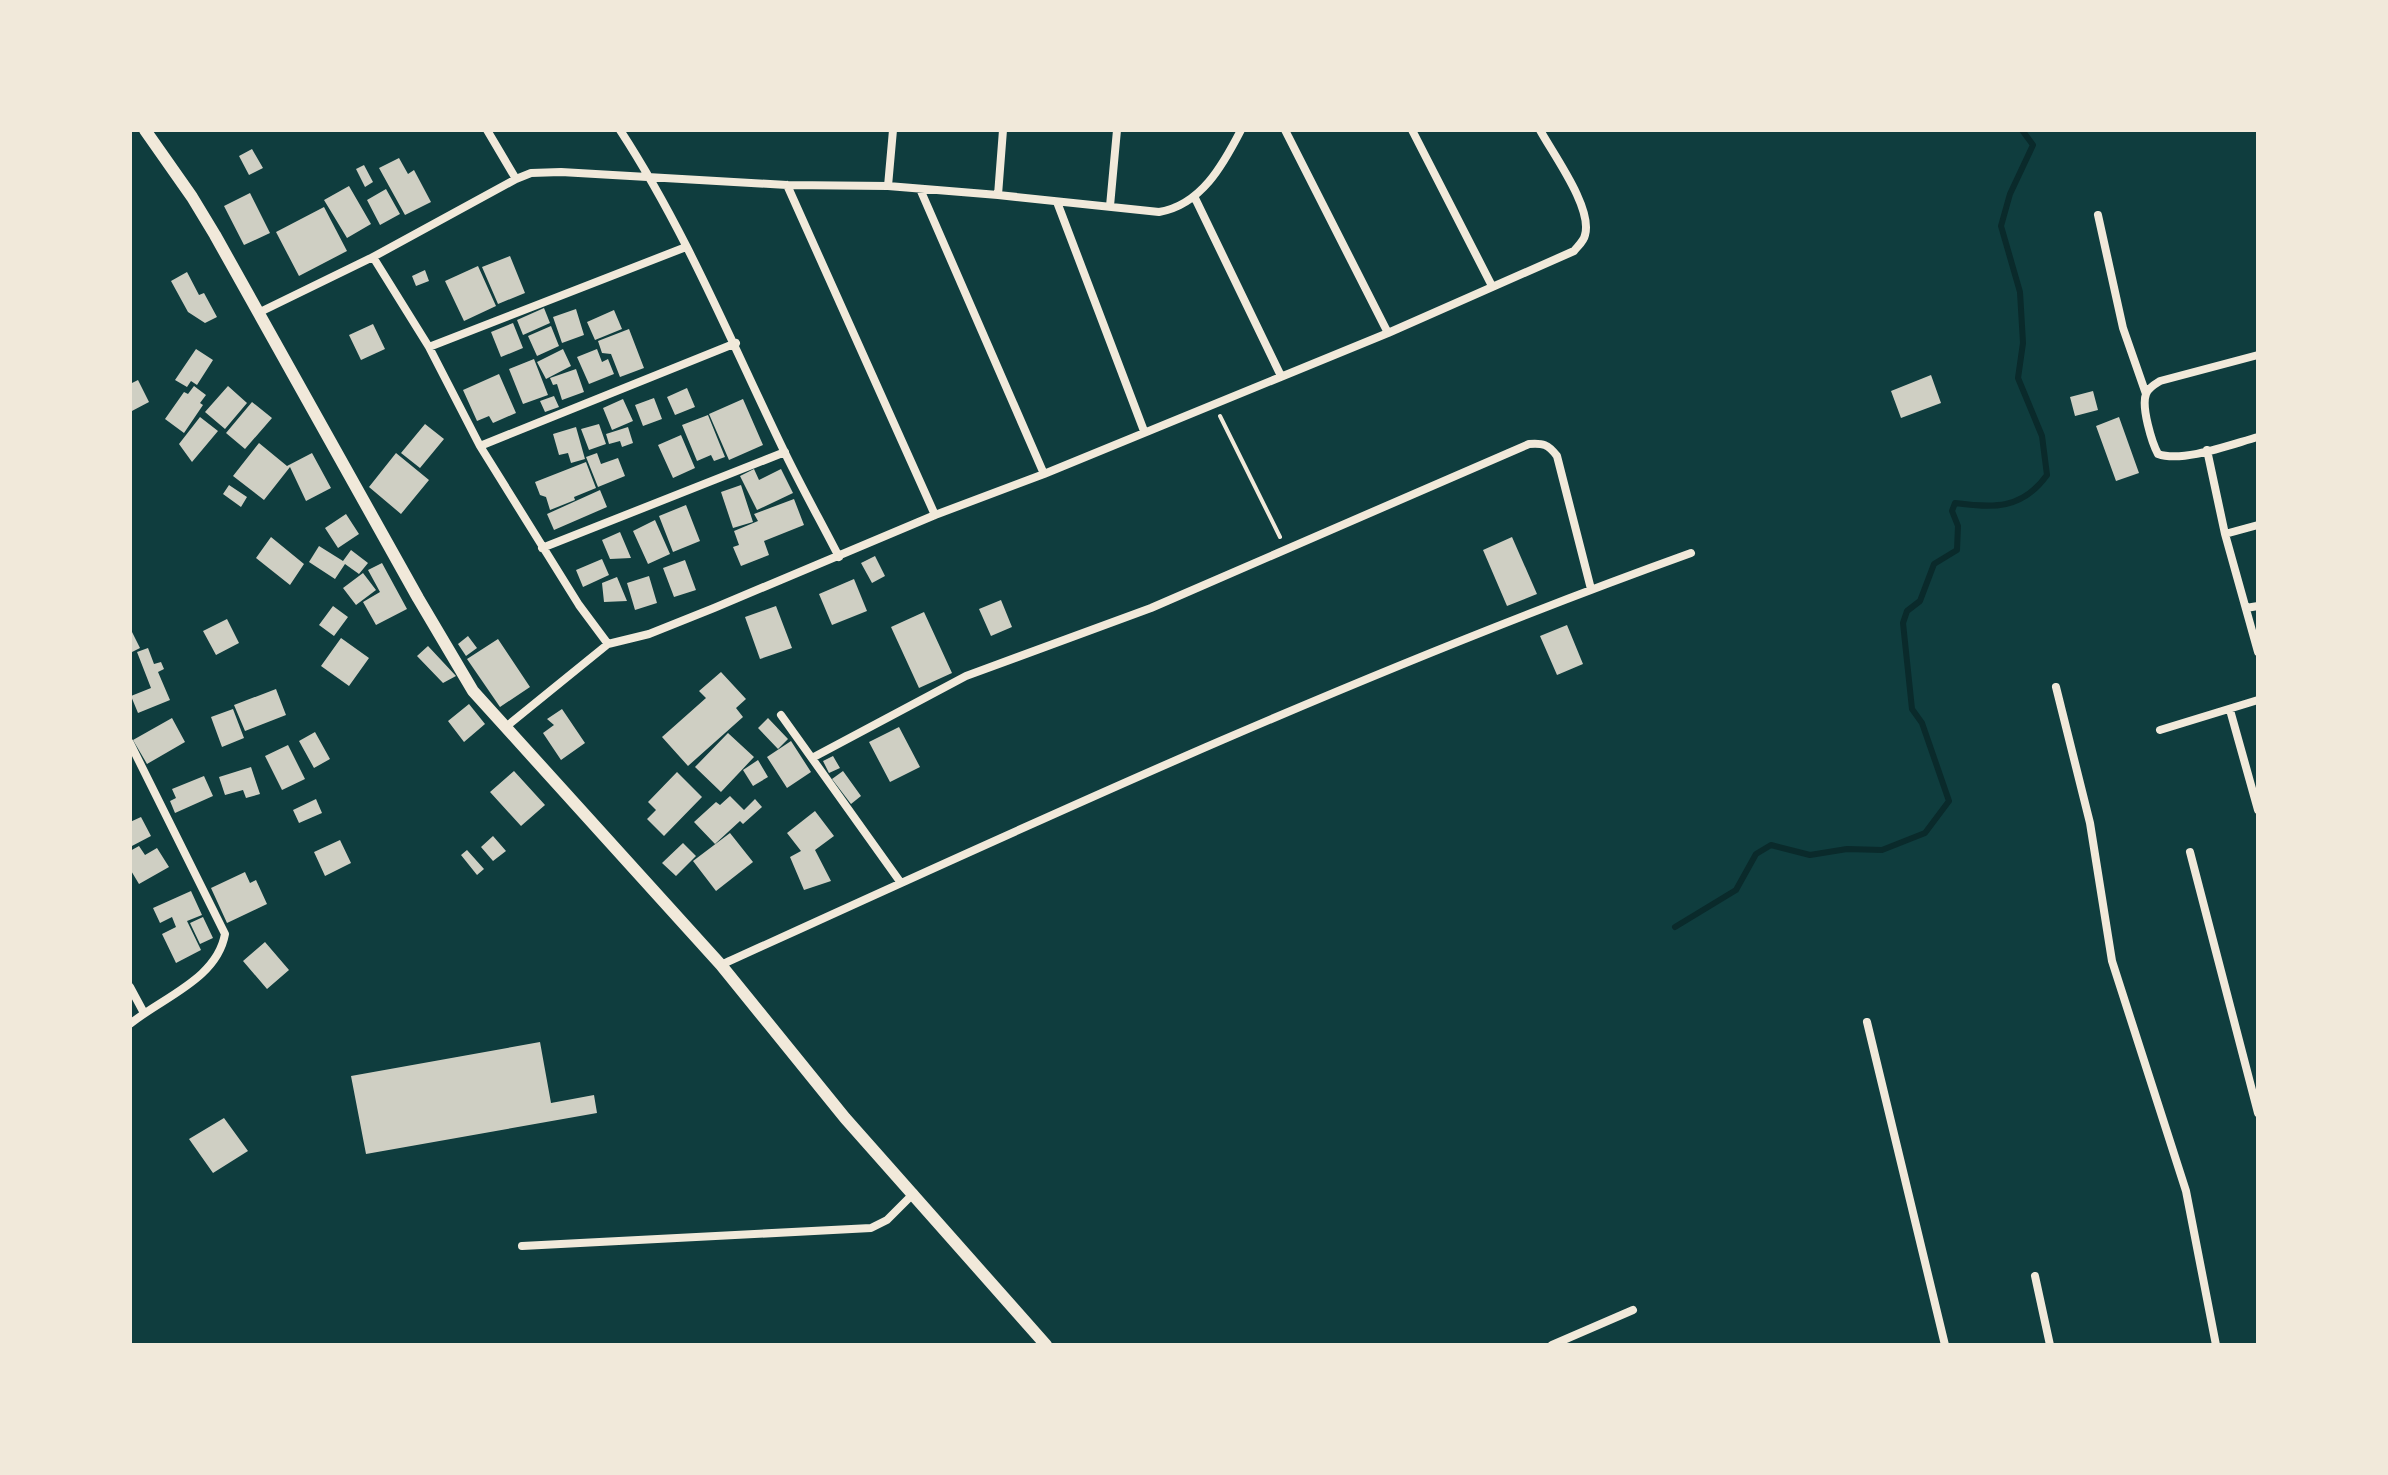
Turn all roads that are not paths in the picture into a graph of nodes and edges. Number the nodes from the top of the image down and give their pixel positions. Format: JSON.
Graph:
{"nodes":[{"id":1,"x":145,"y":130,"type":"edge"},
{"id":2,"x":487,"y":130,"type":"edge"},
{"id":3,"x":620,"y":130,"type":"edge"},
{"id":4,"x":893,"y":130,"type":"edge"},
{"id":5,"x":1003,"y":130,"type":"edge"},
{"id":6,"x":1117,"y":130,"type":"edge"},
{"id":7,"x":1241,"y":130,"type":"edge"},
{"id":8,"x":1285,"y":130,"type":"edge"},
{"id":9,"x":1412,"y":130,"type":"edge"},
{"id":10,"x":1540,"y":130,"type":"edge"},
{"id":11,"x":650,"y":177,"type":"junction"},
{"id":12,"x":516,"y":179,"type":"junction"},
{"id":13,"x":787,"y":185,"type":"junction"},
{"id":14,"x":888,"y":186,"type":"junction"},
{"id":15,"x":920,"y":189,"type":"junction"},
{"id":16,"x":998,"y":195,"type":"junction"},
{"id":17,"x":1194,"y":196,"type":"junction"},
{"id":18,"x":1057,"y":202,"type":"junction"},
{"id":19,"x":1110,"y":206,"type":"junction"},
{"id":20,"x":2098,"y":215,"type":"dead end"},
{"id":21,"x":686,"y":247,"type":"junction"},
{"id":22,"x":373,"y":257,"type":"junction"},
{"id":23,"x":1492,"y":286,"type":"junction"},
{"id":24,"x":258,"y":313,"type":"junction"},
{"id":25,"x":1388,"y":333,"type":"junction"},
{"id":26,"x":736,"y":343,"type":"junction"},
{"id":27,"x":429,"y":347,"type":"junction"},
{"id":28,"x":2258,"y":355,"type":"edge"},
{"id":29,"x":1281,"y":376,"type":"junction"},
{"id":30,"x":2146,"y":394,"type":"junction"},
{"id":31,"x":1144,"y":431,"type":"junction"},
{"id":32,"x":2258,"y":437,"type":"edge"},
{"id":33,"x":480,"y":446,"type":"junction"},
{"id":34,"x":2207,"y":450,"type":"junction"},
{"id":35,"x":785,"y":452,"type":"junction"},
{"id":36,"x":1044,"y":474,"type":"junction"},
{"id":37,"x":935,"y":515,"type":"junction"},
{"id":38,"x":2258,"y":525,"type":"edge"},
{"id":39,"x":2225,"y":534,"type":"junction"},
{"id":40,"x":542,"y":548,"type":"junction"},
{"id":41,"x":1691,"y":553,"type":"dead end"},
{"id":42,"x":839,"y":557,"type":"junction"},
{"id":43,"x":1591,"y":589,"type":"junction"},
{"id":44,"x":2258,"y":606,"type":"edge"},
{"id":45,"x":2246,"y":608,"type":"junction"},
{"id":46,"x":608,"y":644,"type":"junction"},
{"id":47,"x":2258,"y":652,"type":"edge"},
{"id":48,"x":2056,"y":687,"type":"dead end"},
{"id":49,"x":2258,"y":700,"type":"edge"},
{"id":50,"x":2230,"y":710,"type":"junction"},
{"id":51,"x":781,"y":715,"type":"dead end"},
{"id":52,"x":507,"y":726,"type":"junction"},
{"id":53,"x":2160,"y":730,"type":"dead end"},
{"id":54,"x":130,"y":743,"type":"edge"},
{"id":55,"x":812,"y":758,"type":"junction"},
{"id":56,"x":2258,"y":810,"type":"edge"},
{"id":57,"x":2190,"y":852,"type":"dead end"},
{"id":58,"x":901,"y":883,"type":"junction"},
{"id":59,"x":721,"y":965,"type":"junction"},
{"id":60,"x":130,"y":987,"type":"edge"},
{"id":61,"x":144,"y":1013,"type":"junction"},
{"id":62,"x":1867,"y":1022,"type":"dead end"},
{"id":63,"x":130,"y":1024,"type":"edge"},
{"id":64,"x":2258,"y":1113,"type":"edge"},
{"id":65,"x":914,"y":1193,"type":"junction"},
{"id":66,"x":522,"y":1246,"type":"dead end"},
{"id":67,"x":2035,"y":1276,"type":"dead end"},
{"id":68,"x":1633,"y":1310,"type":"dead end"},
{"id":69,"x":1046,"y":1345,"type":"edge"},
{"id":70,"x":1552,"y":1345,"type":"edge"},
{"id":71,"x":1945,"y":1345,"type":"edge"},
{"id":72,"x":2050,"y":1345,"type":"edge"},
{"id":73,"x":2216,"y":1345,"type":"edge"}],
"edges":[{"from":1,"to":24,"type":"street"},
{"from":2,"to":12,"type":"street"},
{"from":3,"to":11,"type":"street"},
{"from":4,"to":14,"type":"street"},
{"from":5,"to":16,"type":"street"},
{"from":6,"to":19,"type":"street"},
{"from":7,"to":17,"type":"street"},
{"from":8,"to":25,"type":"street"},
{"from":9,"to":23,"type":"street"},
{"from":10,"to":23,"type":"street"},
{"from":11,"to":12,"type":"street"},
{"from":11,"to":13,"type":"street"},
{"from":11,"to":21,"type":"street"},
{"from":12,"to":22,"type":"street"},
{"from":13,"to":14,"type":"street"},
{"from":13,"to":37,"type":"street"},
{"from":14,"to":15,"type":"street"},
{"from":15,"to":16,"type":"street"},
{"from":15,"to":36,"type":"street"},
{"from":16,"to":18,"type":"street"},
{"from":17,"to":19,"type":"street"},
{"from":17,"to":29,"type":"street"},
{"from":18,"to":19,"type":"street"},
{"from":18,"to":31,"type":"street"},
{"from":20,"to":30,"type":"street"},
{"from":21,"to":26,"type":"street"},
{"from":21,"to":27,"type":"street"},
{"from":22,"to":24,"type":"street"},
{"from":22,"to":27,"type":"street"},
{"from":23,"to":25,"type":"street"},
{"from":24,"to":52,"type":"street"},
{"from":25,"to":29,"type":"street"},
{"from":26,"to":33,"type":"street"},
{"from":26,"to":35,"type":"street"},
{"from":27,"to":33,"type":"street"},
{"from":28,"to":30,"type":"street"},
{"from":29,"to":31,"type":"street"},
{"from":30,"to":34,"type":"street"},
{"from":31,"to":36,"type":"street"},
{"from":32,"to":34,"type":"street"},
{"from":33,"to":40,"type":"street"},
{"from":34,"to":39,"type":"street"},
{"from":35,"to":40,"type":"street"},
{"from":35,"to":42,"type":"street"},
{"from":36,"to":37,"type":"street"},
{"from":37,"to":42,"type":"street"},
{"from":38,"to":39,"type":"street"},
{"from":39,"to":45,"type":"street"},
{"from":40,"to":46,"type":"street"},
{"from":41,"to":43,"type":"street"},
{"from":42,"to":46,"type":"street"},
{"from":43,"to":55,"type":"street"},
{"from":43,"to":58,"type":"street"},
{"from":44,"to":45,"type":"street"},
{"from":45,"to":47,"type":"street"},
{"from":46,"to":52,"type":"street"},
{"from":48,"to":73,"type":"street"},
{"from":49,"to":50,"type":"street"},
{"from":50,"to":53,"type":"street"},
{"from":50,"to":56,"type":"street"},
{"from":51,"to":55,"type":"street"},
{"from":52,"to":59,"type":"street"},
{"from":54,"to":61,"type":"street"},
{"from":55,"to":58,"type":"street"},
{"from":57,"to":64,"type":"street"},
{"from":58,"to":59,"type":"street"},
{"from":59,"to":65,"type":"street"},
{"from":60,"to":61,"type":"street"},
{"from":61,"to":63,"type":"street"},
{"from":62,"to":71,"type":"street"},
{"from":65,"to":66,"type":"street"},
{"from":65,"to":69,"type":"street"},
{"from":67,"to":72,"type":"street"},
{"from":68,"to":70,"type":"street"}]}
